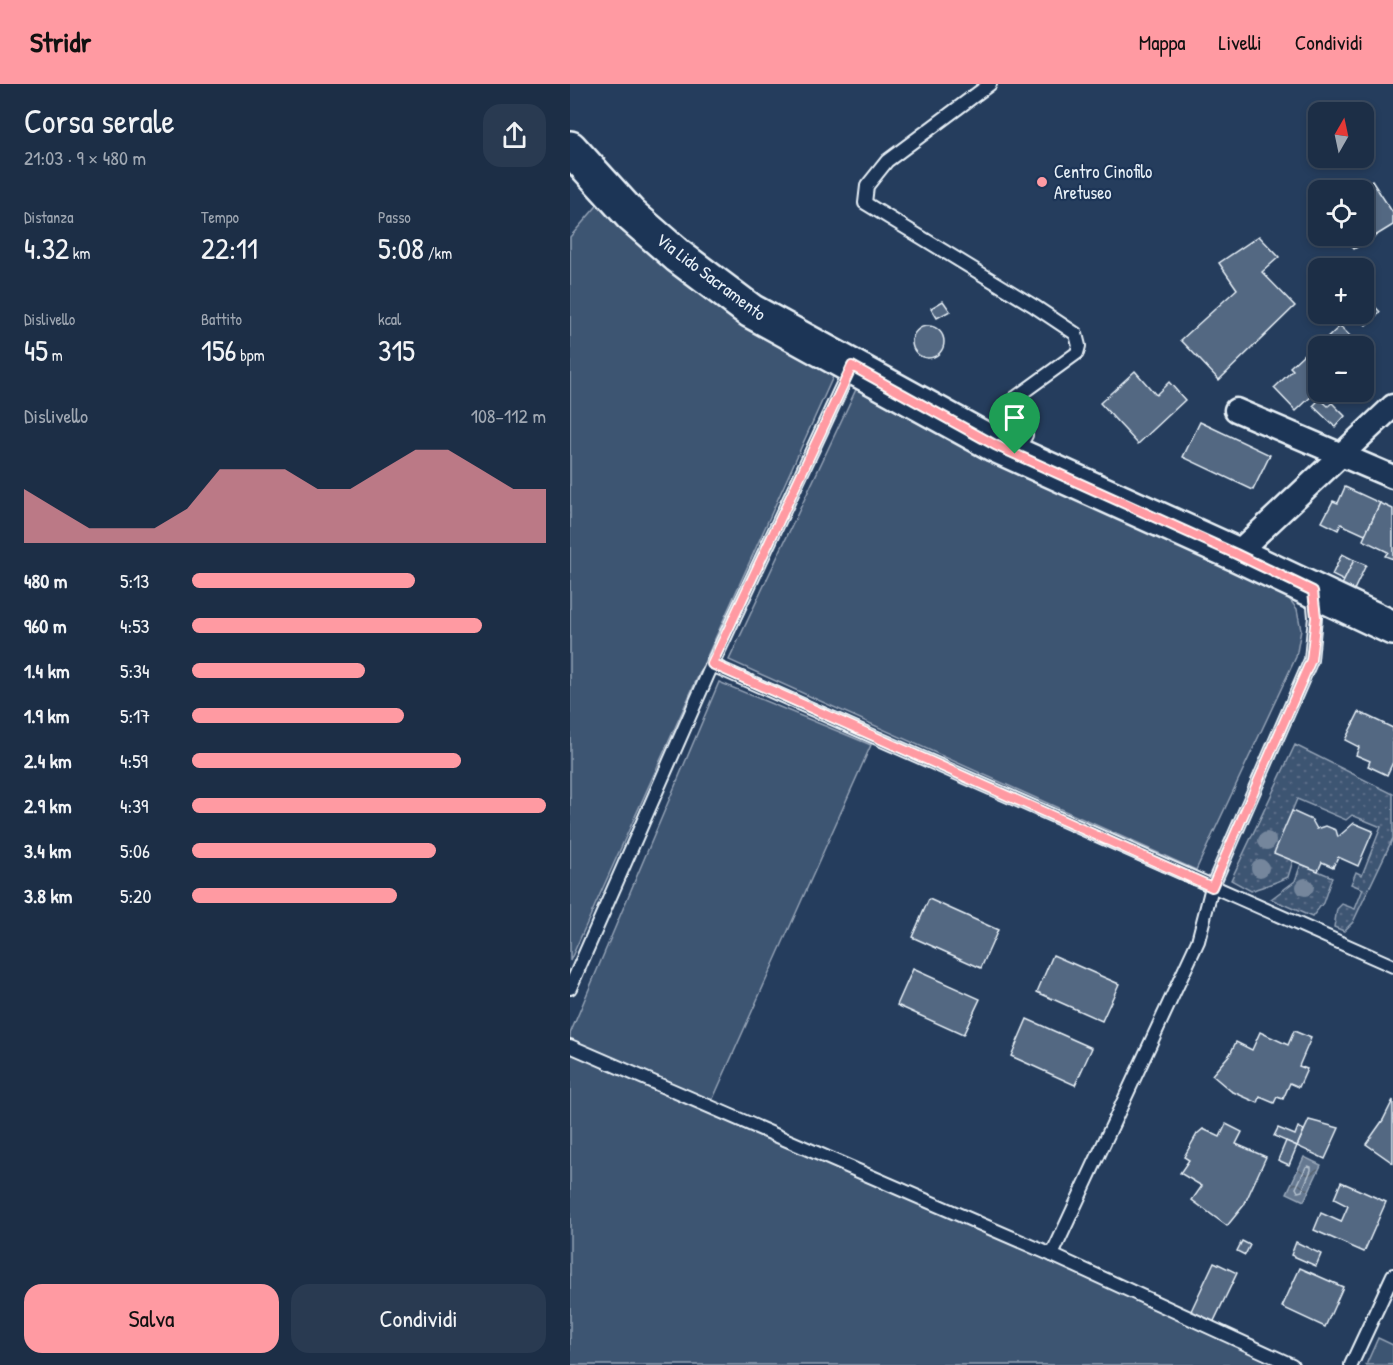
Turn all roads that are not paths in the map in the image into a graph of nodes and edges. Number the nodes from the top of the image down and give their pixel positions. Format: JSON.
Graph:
{"nodes":[{"id":1,"x":990,"y":84,"type":"edge"},
{"id":2,"x":570,"y":148,"type":"edge"},
{"id":3,"x":852,"y":366,"type":"junction"},
{"id":4,"x":1393,"y":406,"type":"edge"},
{"id":5,"x":1236,"y":410,"type":"dead end"},
{"id":6,"x":1015,"y":454,"type":"junction"},
{"id":7,"x":1342,"y":455,"type":"junction"},
{"id":8,"x":1393,"y":477,"type":"edge"},
{"id":9,"x":1236,"y":554,"type":"junction"},
{"id":10,"x":1313,"y":591,"type":"junction"},
{"id":11,"x":1393,"y":628,"type":"edge"},
{"id":12,"x":712,"y":664,"type":"junction"},
{"id":13,"x":1212,"y":887,"type":"junction"},
{"id":14,"x":1393,"y":966,"type":"edge"},
{"id":15,"x":570,"y":988,"type":"edge"},
{"id":16,"x":570,"y":1046,"type":"edge"},
{"id":17,"x":1053,"y":1255,"type":"junction"},
{"id":18,"x":1393,"y":1275,"type":"edge"},
{"id":19,"x":1292,"y":1365,"type":"edge"},
{"id":20,"x":1351,"y":1365,"type":"edge"}],
"edges":[{"from":1,"to":6,"type":"lane"},
{"from":2,"to":3,"type":"street","name":"Via Lido Sacramento"},
{"from":3,"to":6,"type":"street","name":"Via Lido Sacramento"},
{"from":3,"to":12,"type":"lane"},
{"from":4,"to":7,"type":"street"},
{"from":5,"to":7,"type":"street"},
{"from":6,"to":9,"type":"street","name":"Via Lido Sacramento"},
{"from":7,"to":8,"type":"street"},
{"from":7,"to":9,"type":"street"},
{"from":9,"to":10,"type":"street","name":"Via Lido Sacramento"},
{"from":10,"to":11,"type":"street","name":"Via Lido Sacramento"},
{"from":10,"to":13,"type":"lane"},
{"from":12,"to":13,"type":"lane"},
{"from":12,"to":15,"type":"lane"},
{"from":13,"to":14,"type":"lane"},
{"from":13,"to":17,"type":"lane"},
{"from":16,"to":17,"type":"lane"},
{"from":17,"to":19,"type":"lane"},
{"from":18,"to":20,"type":"lane"}]}
